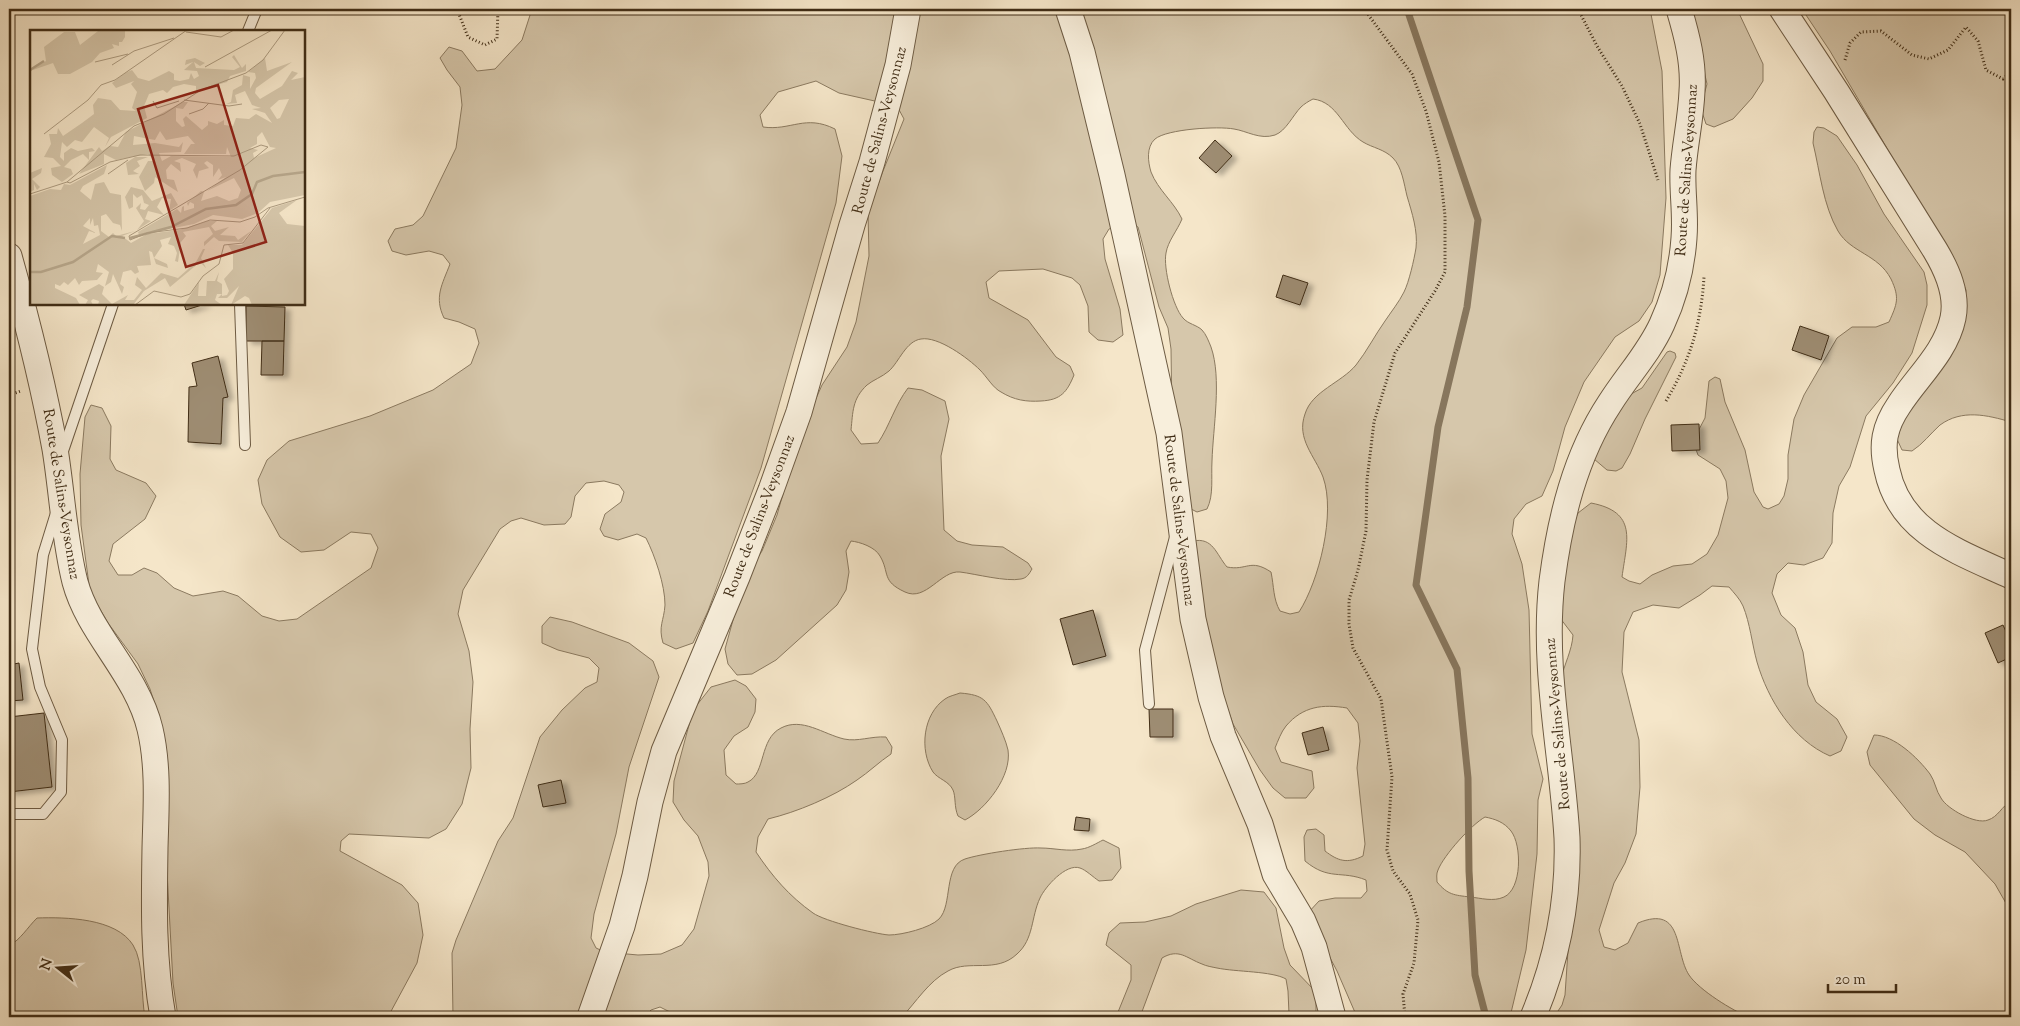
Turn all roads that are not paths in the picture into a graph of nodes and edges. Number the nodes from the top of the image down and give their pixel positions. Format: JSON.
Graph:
{"nodes":[{"id":1,"x":257,"y":9,"type":"edge"},
{"id":2,"x":908,"y":9,"type":"edge"},
{"id":3,"x":1068,"y":9,"type":"edge"},
{"id":4,"x":1679,"y":9,"type":"edge"},
{"id":5,"x":1782,"y":9,"type":"edge"},
{"id":6,"x":248,"y":30,"type":"edge"},
{"id":7,"x":9,"y":256,"type":"edge"},
{"id":8,"x":113,"y":305,"type":"edge"},
{"id":9,"x":240,"y":305,"type":"edge"},
{"id":10,"x":245,"y":445,"type":"dead end"},
{"id":11,"x":58,"y":466,"type":"junction"},
{"id":12,"x":63,"y":504,"type":"junction"},
{"id":13,"x":1182,"y":529,"type":"junction"},
{"id":14,"x":2011,"y":576,"type":"edge"},
{"id":15,"x":1149,"y":704,"type":"dead end"},
{"id":16,"x":9,"y":814,"type":"edge"},
{"id":17,"x":164,"y":1017,"type":"edge"},
{"id":18,"x":590,"y":1017,"type":"edge"},
{"id":19,"x":1333,"y":1017,"type":"edge"},
{"id":20,"x":1533,"y":1017,"type":"edge"}],
"edges":[{"from":1,"to":6,"type":"lane"},
{"from":2,"to":18,"type":"street","name":"Route de Salins-Veysonnaz"},
{"from":3,"to":13,"type":"street","name":"Route de Salins-Veysonnaz"},
{"from":4,"to":20,"type":"street","name":"Route de Salins-Veysonnaz"},
{"from":5,"to":14,"type":"street"},
{"from":7,"to":11,"type":"street","name":"Route de Salins-Veysonnaz"},
{"from":8,"to":11,"type":"lane"},
{"from":9,"to":10,"type":"lane"},
{"from":11,"to":12,"type":"street","name":"Route de Salins-Veysonnaz"},
{"from":12,"to":16,"type":"lane"},
{"from":12,"to":17,"type":"street","name":"Route de Salins-Veysonnaz"},
{"from":13,"to":15,"type":"lane"},
{"from":13,"to":19,"type":"street","name":"Route de Salins-Veysonnaz"}]}
